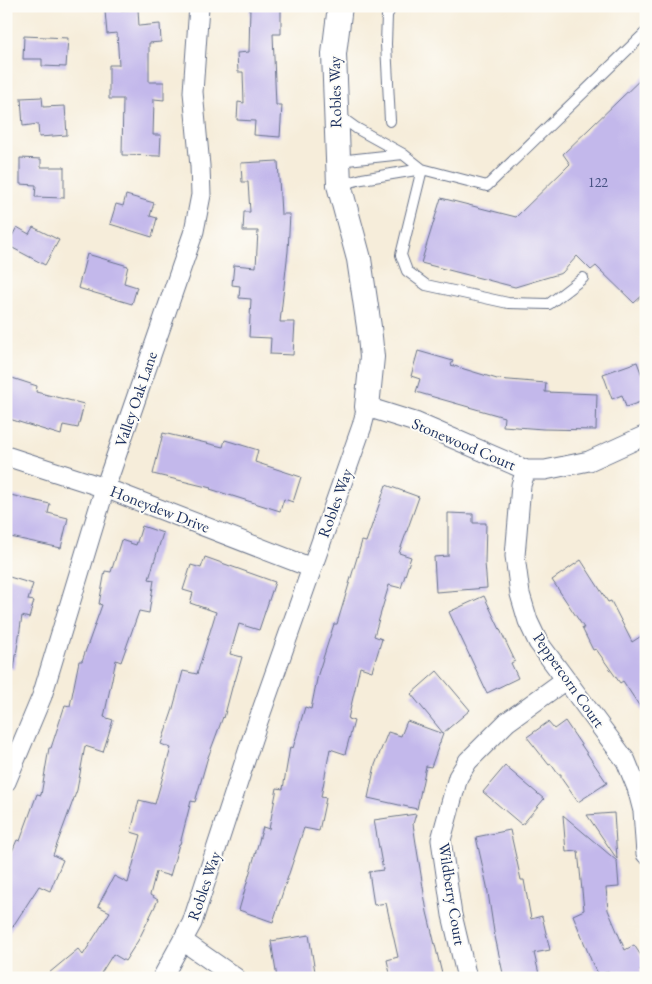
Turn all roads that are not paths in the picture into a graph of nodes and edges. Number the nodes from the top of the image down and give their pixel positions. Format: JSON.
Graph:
{"nodes":[{"id":1,"x":199,"y":6,"type":"edge"},
{"id":2,"x":340,"y":6,"type":"edge"},
{"id":3,"x":392,"y":6,"type":"edge"},
{"id":4,"x":646,"y":32,"type":"edge"},
{"id":5,"x":335,"y":113,"type":"junction"},
{"id":6,"x":390,"y":120,"type":"dead end"},
{"id":7,"x":403,"y":154,"type":"junction"},
{"id":8,"x":338,"y":161,"type":"junction"},
{"id":9,"x":422,"y":169,"type":"junction"},
{"id":10,"x":339,"y":185,"type":"junction"},
{"id":11,"x":582,"y":278,"type":"dead end"},
{"id":12,"x":367,"y":407,"type":"junction"},
{"id":13,"x":646,"y":435,"type":"edge"},
{"id":14,"x":6,"y":456,"type":"edge"},
{"id":15,"x":526,"y":470,"type":"junction"},
{"id":16,"x":105,"y":488,"type":"junction"},
{"id":17,"x":312,"y":568,"type":"junction"},
{"id":18,"x":565,"y":680,"type":"junction"},
{"id":19,"x":6,"y":782,"type":"edge"},
{"id":20,"x":646,"y":854,"type":"edge"},
{"id":21,"x":184,"y":941,"type":"junction"},
{"id":22,"x":162,"y":978,"type":"edge"},
{"id":23,"x":236,"y":978,"type":"edge"},
{"id":24,"x":467,"y":978,"type":"edge"}],
"edges":[{"from":1,"to":16,"type":"street","name":"Valley Oak Lane"},
{"from":2,"to":5,"type":"street","name":"Robles Way"},
{"from":3,"to":6,"type":"lane"},
{"from":4,"to":9,"type":"lane"},
{"from":5,"to":7,"type":"lane"},
{"from":5,"to":8,"type":"street","name":"Robles Way"},
{"from":7,"to":8,"type":"lane"},
{"from":7,"to":9,"type":"lane"},
{"from":8,"to":10,"type":"street","name":"Robles Way"},
{"from":9,"to":10,"type":"lane"},
{"from":9,"to":11,"type":"lane"},
{"from":10,"to":12,"type":"street","name":"Robles Way"},
{"from":12,"to":15,"type":"street","name":"Stonewood Court"},
{"from":12,"to":17,"type":"street","name":"Robles Way"},
{"from":13,"to":15,"type":"street","name":"Stonewood Court"},
{"from":14,"to":16,"type":"street","name":"Honeydew Drive"},
{"from":15,"to":18,"type":"street","name":"Peppercorn Court"},
{"from":16,"to":17,"type":"street","name":"Honeydew Drive"},
{"from":16,"to":19,"type":"street","name":"Valley Oak Lane"},
{"from":17,"to":21,"type":"street","name":"Robles Way"},
{"from":18,"to":20,"type":"street","name":"Peppercorn Court"},
{"from":18,"to":24,"type":"street","name":"Wildberry Court"},
{"from":21,"to":22,"type":"street","name":"Robles Way"},
{"from":21,"to":23,"type":"street"}]}
